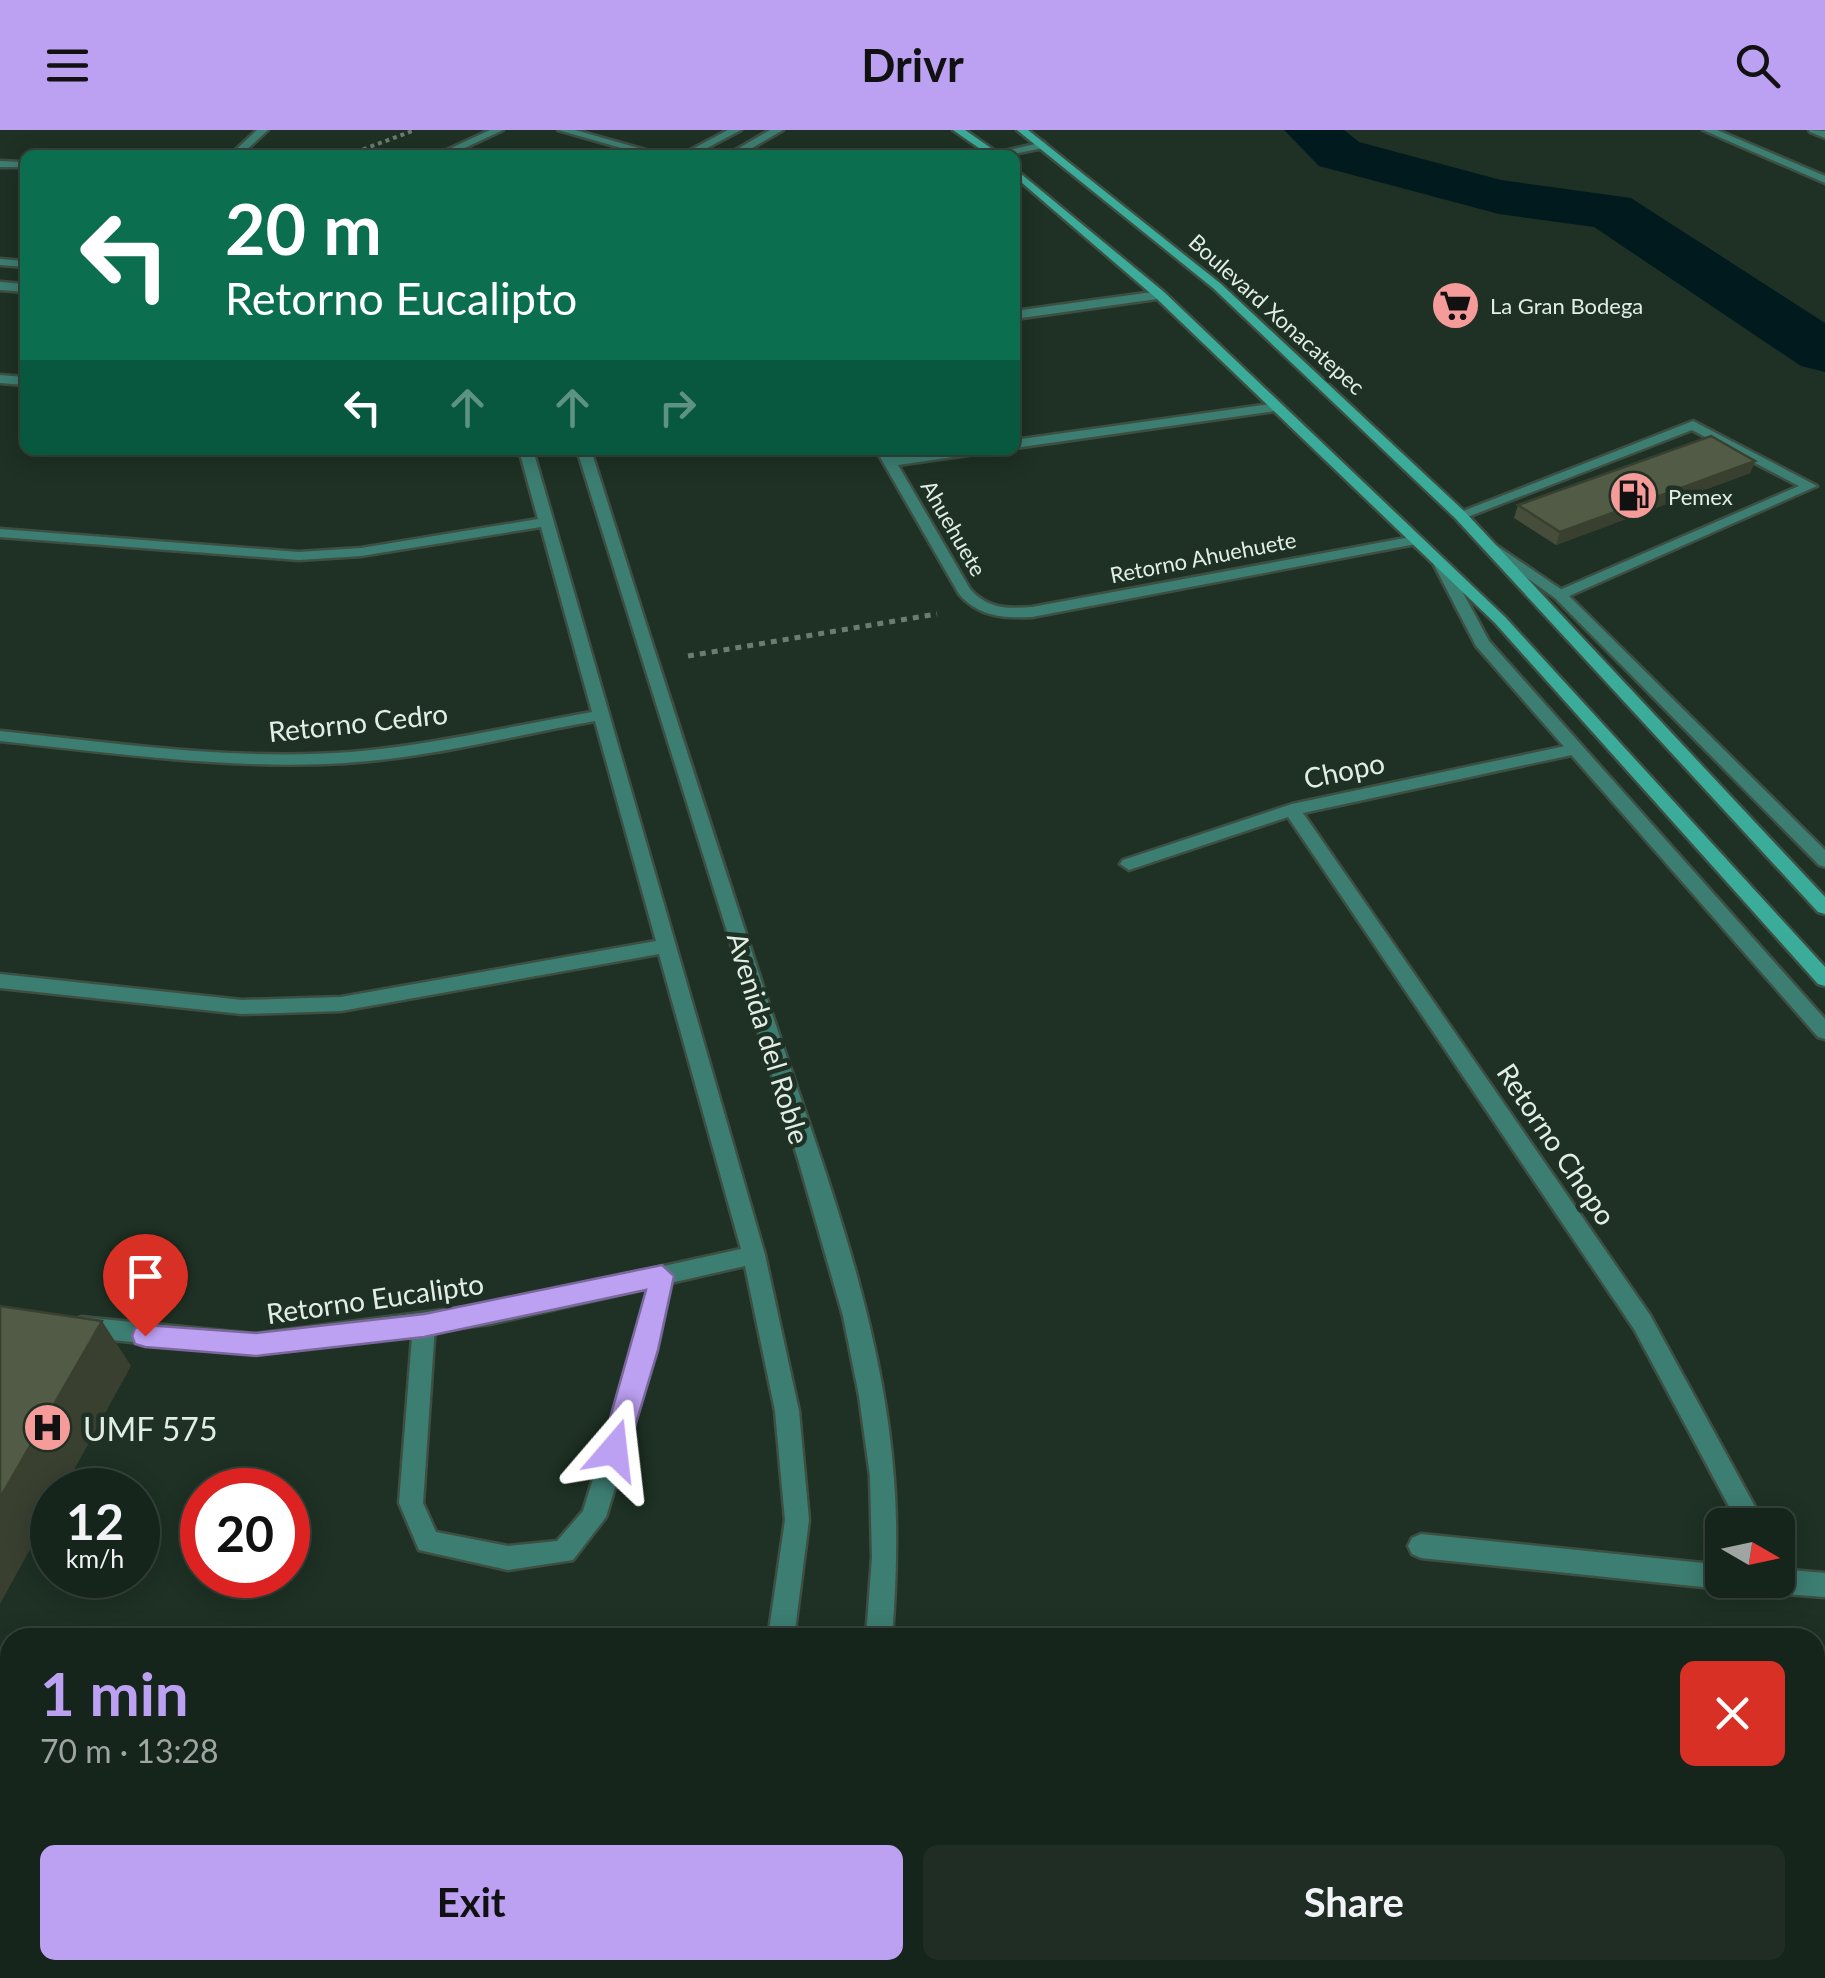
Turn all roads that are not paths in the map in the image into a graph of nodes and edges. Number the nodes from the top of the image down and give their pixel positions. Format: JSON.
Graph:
{"nodes":[{"id":1,"x":263,"y":130,"type":"edge"},
{"id":2,"x":498,"y":130,"type":"edge"},
{"id":3,"x":563,"y":130,"type":"edge"},
{"id":4,"x":736,"y":130,"type":"edge"},
{"id":5,"x":778,"y":130,"type":"edge"},
{"id":6,"x":958,"y":130,"type":"edge"},
{"id":7,"x":1022,"y":130,"type":"edge"},
{"id":8,"x":1708,"y":130,"type":"edge"},
{"id":9,"x":1814,"y":130,"type":"edge"},
{"id":10,"x":1825,"y":135,"type":"edge"},
{"id":11,"x":1044,"y":145,"type":"junction"},
{"id":12,"x":241,"y":150,"type":"edge"},
{"id":13,"x":452,"y":150,"type":"edge"},
{"id":14,"x":639,"y":150,"type":"edge"},
{"id":15,"x":696,"y":150,"type":"edge"},
{"id":16,"x":741,"y":150,"type":"edge"},
{"id":17,"x":987,"y":150,"type":"edge"},
{"id":18,"x":1019,"y":150,"type":"edge"},
{"id":19,"x":0,"y":164,"type":"edge"},
{"id":20,"x":20,"y":165,"type":"dead end"},
{"id":21,"x":1020,"y":176,"type":"edge"},
{"id":22,"x":1825,"y":180,"type":"edge"},
{"id":23,"x":1160,"y":295,"type":"junction"},
{"id":24,"x":1020,"y":314,"type":"edge"},
{"id":25,"x":1277,"y":406,"type":"junction"},
{"id":26,"x":1020,"y":443,"type":"edge"},
{"id":27,"x":527,"y":455,"type":"edge"},
{"id":28,"x":586,"y":455,"type":"edge"},
{"id":29,"x":887,"y":456,"type":"edge"},
{"id":30,"x":1460,"y":515,"type":"junction"},
{"id":31,"x":546,"y":522,"type":"junction"},
{"id":32,"x":0,"y":533,"type":"edge"},
{"id":33,"x":1416,"y":540,"type":"junction"},
{"id":34,"x":1490,"y":544,"type":"junction"},
{"id":35,"x":1441,"y":564,"type":"junction"},
{"id":36,"x":1560,"y":594,"type":"junction"},
{"id":37,"x":998,"y":614,"type":"joint"},
{"id":38,"x":601,"y":715,"type":"junction"},
{"id":39,"x":0,"y":736,"type":"edge"},
{"id":40,"x":1576,"y":749,"type":"junction"},
{"id":41,"x":1292,"y":810,"type":"junction"},
{"id":42,"x":1825,"y":861,"type":"edge"},
{"id":43,"x":1129,"y":864,"type":"dead end"},
{"id":44,"x":1825,"y":908,"type":"edge"},
{"id":45,"x":666,"y":946,"type":"junction"},
{"id":46,"x":1825,"y":979,"type":"edge"},
{"id":47,"x":0,"y":981,"type":"edge"},
{"id":48,"x":1825,"y":1032,"type":"edge"},
{"id":49,"x":754,"y":1256,"type":"junction"},
{"id":50,"x":662,"y":1276,"type":"junction"},
{"id":51,"x":54,"y":1322,"type":"edge"},
{"id":52,"x":424,"y":1326,"type":"junction"},
{"id":53,"x":1743,"y":1508,"type":"edge"},
{"id":54,"x":1421,"y":1546,"type":"dead end"},
{"id":55,"x":1705,"y":1574,"type":"edge"},
{"id":56,"x":1795,"y":1582,"type":"edge"},
{"id":57,"x":1825,"y":1585,"type":"edge"},
{"id":58,"x":783,"y":1628,"type":"edge"},
{"id":59,"x":880,"y":1628,"type":"edge"}],
"edges":[{"from":1,"to":12,"type":"street"},
{"from":2,"to":13,"type":"street"},
{"from":3,"to":14,"type":"street"},
{"from":4,"to":15,"type":"street"},
{"from":5,"to":16,"type":"street"},
{"from":6,"to":17,"type":"main road"},
{"from":7,"to":11,"type":"main road","name":"Boulevard Xonacatepec"},
{"from":8,"to":22,"type":"street"},
{"from":9,"to":10,"type":"street"},
{"from":11,"to":18,"type":"street"},
{"from":11,"to":30,"type":"main road","name":"Boulevard Xonacatepec"},
{"from":19,"to":20,"type":"street"},
{"from":21,"to":23,"type":"main road"},
{"from":23,"to":24,"type":"street"},
{"from":23,"to":25,"type":"main road"},
{"from":25,"to":26,"type":"street"},
{"from":25,"to":33,"type":"main road"},
{"from":27,"to":31,"type":"street"},
{"from":28,"to":59,"type":"street","name":"Avenida del Roble"},
{"from":29,"to":37,"type":"street","name":"Ahuehuete"},
{"from":30,"to":34,"type":"main road","name":"Boulevard Xonacatepec"},
{"from":30,"to":36,"type":"street"},
{"from":31,"to":32,"type":"street"},
{"from":31,"to":38,"type":"street"},
{"from":33,"to":35,"type":"main road"},
{"from":33,"to":37,"type":"street","name":"Retorno Ahuehuete"},
{"from":34,"to":36,"type":"street","name":"Boulevard Xonacatepec"},
{"from":34,"to":44,"type":"main road","name":"Boulevard Xonacatepec"},
{"from":35,"to":40,"type":"street"},
{"from":35,"to":46,"type":"main road"},
{"from":36,"to":42,"type":"street","name":"Boulevard Xonacatepec"},
{"from":38,"to":39,"type":"street","name":"Retorno Cedro"},
{"from":38,"to":45,"type":"street"},
{"from":40,"to":41,"type":"street","name":"Chopo"},
{"from":40,"to":48,"type":"street"},
{"from":41,"to":43,"type":"street","name":"Chopo"},
{"from":41,"to":53,"type":"street","name":"Retorno Chopo"},
{"from":45,"to":47,"type":"street"},
{"from":45,"to":49,"type":"street"},
{"from":49,"to":50,"type":"street","name":"Retorno Eucalipto"},
{"from":49,"to":58,"type":"street"},
{"from":50,"to":52,"type":"street","name":"Retorno Eucalipto"},
{"from":50,"to":52,"type":"street"},
{"from":51,"to":52,"type":"street","name":"Retorno Eucalipto"},
{"from":54,"to":55,"type":"street"},
{"from":56,"to":57,"type":"street"}]}
